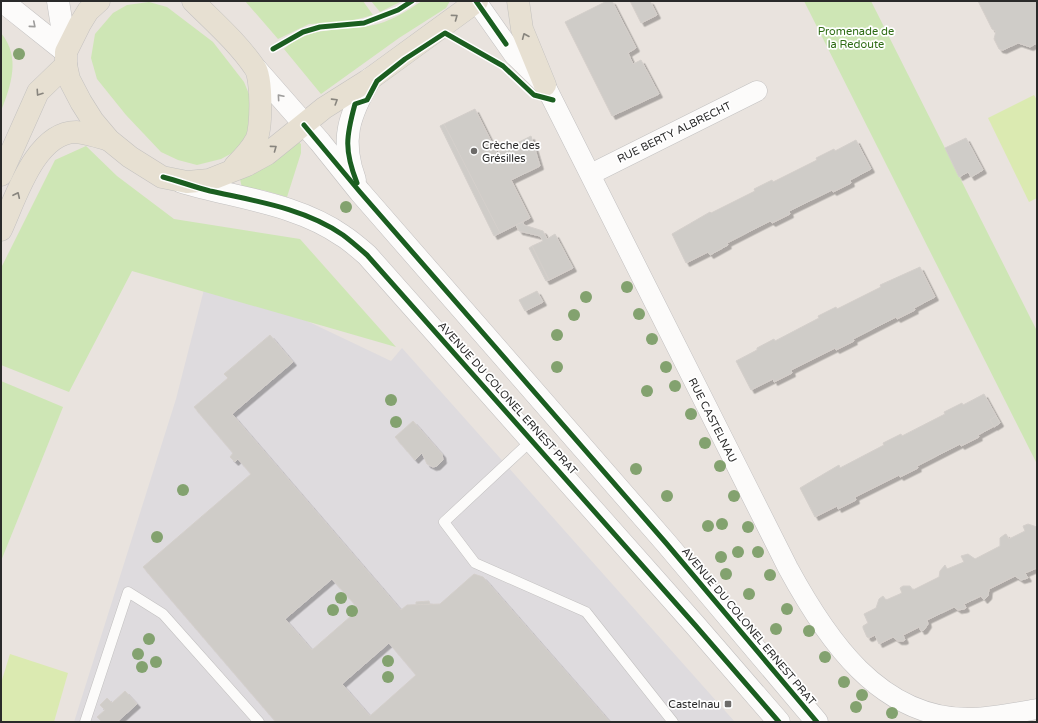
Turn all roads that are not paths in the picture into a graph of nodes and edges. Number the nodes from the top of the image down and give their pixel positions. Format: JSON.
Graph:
{"nodes":[{"id":1,"x":2,"y":1,"type":"edge"},
{"id":2,"x":58,"y":1,"type":"edge"},
{"id":3,"x":99,"y":1,"type":"edge"},
{"id":4,"x":193,"y":1,"type":"edge"},
{"id":5,"x":477,"y":1,"type":"edge"},
{"id":6,"x":518,"y":1,"type":"edge"},
{"id":7,"x":66,"y":58,"type":"junction"},
{"id":8,"x":256,"y":70,"type":"junction"},
{"id":9,"x":370,"y":79,"type":"junction"},
{"id":10,"x":545,"y":85,"type":"junction"},
{"id":11,"x":757,"y":90,"type":"dead end"},
{"id":12,"x":304,"y":125,"type":"junction"},
{"id":13,"x":109,"y":140,"type":"junction"},
{"id":14,"x":228,"y":173,"type":"junction"},
{"id":15,"x":591,"y":174,"type":"junction"},
{"id":16,"x":1,"y":175,"type":"edge"},
{"id":17,"x":163,"y":177,"type":"junction"},
{"id":18,"x":360,"y":192,"type":"junction"},
{"id":19,"x":1,"y":230,"type":"edge"},
{"id":20,"x":532,"y":440,"type":"junction"},
{"id":21,"x":1037,"y":709,"type":"edge"},
{"id":22,"x":937,"y":719,"type":"edge"},
{"id":23,"x":85,"y":722,"type":"edge"},
{"id":24,"x":259,"y":722,"type":"edge"},
{"id":25,"x":673,"y":722,"type":"edge"},
{"id":26,"x":779,"y":722,"type":"edge"},
{"id":27,"x":817,"y":722,"type":"edge"}],
"edges":[{"from":1,"to":7,"type":"main road","one_way":true},
{"from":2,"to":7,"type":"main road"},
{"from":3,"to":7,"type":"main road"},
{"from":4,"to":8,"type":"main road"},
{"from":9,"to":5,"type":"main road","one_way":true},
{"from":5,"to":10,"type":"street","name":"RUE CASTELNAU"},
{"from":10,"to":6,"type":"main road","one_way":true},
{"from":7,"to":13,"type":"main road"},
{"from":7,"to":16,"type":"main road","one_way":true},
{"from":12,"to":8,"type":"main road","name":"AVENUE DU COLONEL ERNEST PRAT","one_way":true},
{"from":8,"to":14,"type":"main road"},
{"from":12,"to":9,"type":"main road","one_way":true},
{"from":9,"to":18,"type":"main road"},
{"from":10,"to":15,"type":"street","name":"RUE CASTELNAU"},
{"from":11,"to":15,"type":"street","name":"RUE BERTY ALBRECHT"},
{"from":14,"to":12,"type":"main road","one_way":true},
{"from":12,"to":18,"type":"main road","name":"AVENUE DU COLONEL ERNEST PRAT"},
{"from":13,"to":17,"type":"main road"},
{"from":19,"to":13,"type":"main road","one_way":true},
{"from":14,"to":17,"type":"main road"},
{"from":15,"to":22,"type":"street","name":"RUE CASTELNAU"},
{"from":17,"to":20,"type":"main road","name":"AVENUE DU COLONEL ERNEST PRAT"},
{"from":18,"to":27,"type":"main road","name":"AVENUE DU COLONEL ERNEST PRAT"},
{"from":20,"to":25,"type":"lane"},
{"from":20,"to":26,"type":"main road","name":"AVENUE DU COLONEL ERNEST PRAT"},
{"from":21,"to":22,"type":"street","name":"RUE CASTELNAU"},
{"from":23,"to":24,"type":"lane"}]}
